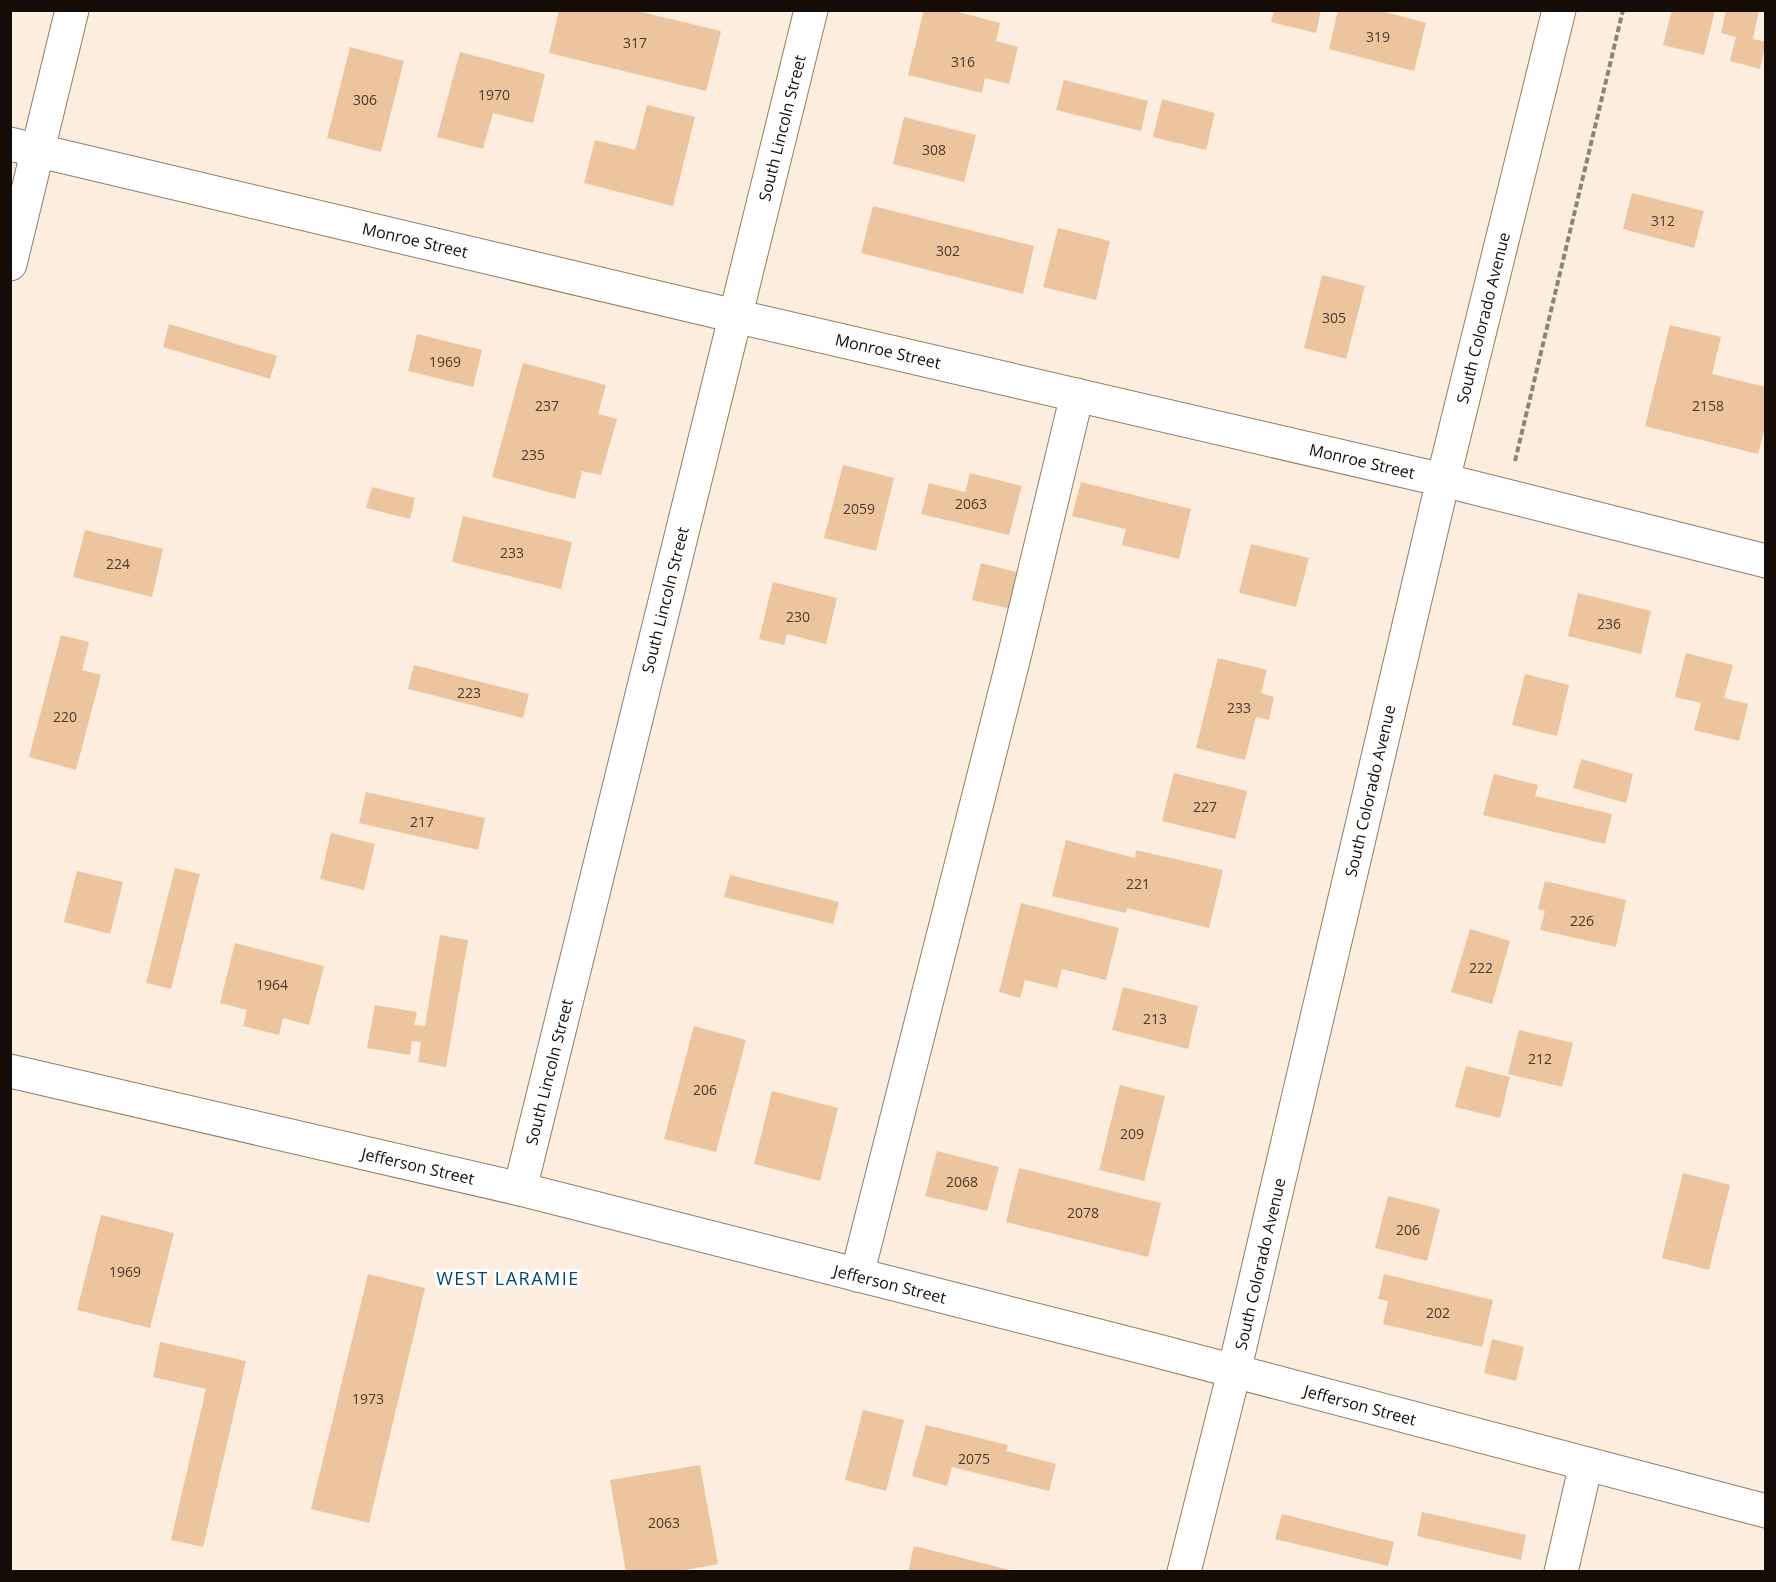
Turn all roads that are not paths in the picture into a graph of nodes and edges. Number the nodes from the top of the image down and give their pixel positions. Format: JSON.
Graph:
{"nodes":[{"id":1,"x":72,"y":10,"type":"edge"},
{"id":2,"x":811,"y":10,"type":"edge"},
{"id":3,"x":1559,"y":10,"type":"edge"},
{"id":4,"x":24,"y":147,"type":"edge"},
{"id":5,"x":10,"y":264,"type":"edge"},
{"id":6,"x":735,"y":316,"type":"junction"},
{"id":7,"x":1077,"y":395,"type":"junction"},
{"id":8,"x":1443,"y":480,"type":"junction"},
{"id":9,"x":1766,"y":561,"type":"edge"},
{"id":10,"x":10,"y":1071,"type":"edge"},
{"id":11,"x":520,"y":1190,"type":"junction"},
{"id":12,"x":857,"y":1275,"type":"junction"},
{"id":13,"x":1234,"y":1372,"type":"junction"},
{"id":14,"x":1586,"y":1464,"type":"junction"},
{"id":15,"x":1766,"y":1511,"type":"edge"},
{"id":16,"x":1184,"y":1572,"type":"edge"},
{"id":17,"x":1561,"y":1572,"type":"edge"}],
"edges":[{"from":1,"to":4,"type":"street"},
{"from":2,"to":6,"type":"street","name":"South Lincoln Street"},
{"from":3,"to":8,"type":"street","name":"South Colorado Avenue"},
{"from":4,"to":5,"type":"street"},
{"from":4,"to":6,"type":"street","name":"Monroe Street"},
{"from":6,"to":7,"type":"street","name":"Monroe Street"},
{"from":6,"to":11,"type":"street","name":"South Lincoln Street"},
{"from":7,"to":8,"type":"street","name":"Monroe Street"},
{"from":7,"to":12,"type":"street"},
{"from":8,"to":9,"type":"street","name":"Monroe Street"},
{"from":8,"to":13,"type":"street","name":"South Colorado Avenue"},
{"from":10,"to":11,"type":"street","name":"Jefferson Street"},
{"from":11,"to":12,"type":"street","name":"Jefferson Street"},
{"from":12,"to":13,"type":"street","name":"Jefferson Street"},
{"from":13,"to":14,"type":"street","name":"Jefferson Street"},
{"from":13,"to":16,"type":"street","name":"South Colorado Avenue"},
{"from":14,"to":15,"type":"street","name":"Jefferson Street"},
{"from":14,"to":17,"type":"street"}]}
